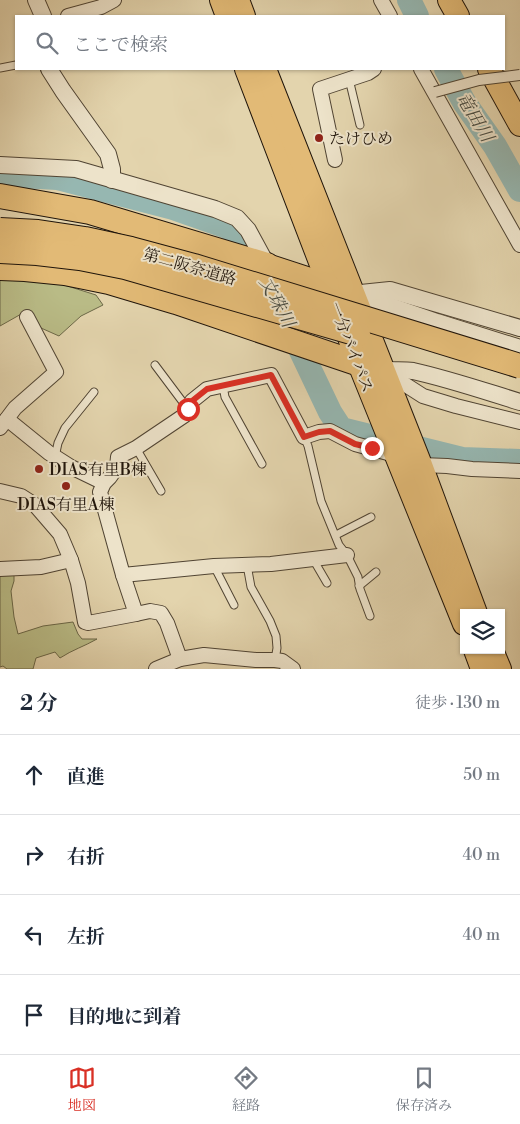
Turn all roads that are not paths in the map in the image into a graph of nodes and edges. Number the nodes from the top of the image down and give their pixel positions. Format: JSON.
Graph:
{"nodes":[{"id":1,"x":36,"y":0,"type":"edge"},
{"id":2,"x":114,"y":0,"type":"edge"},
{"id":3,"x":221,"y":0,"type":"edge"},
{"id":4,"x":238,"y":0,"type":"edge"},
{"id":5,"x":381,"y":0,"type":"edge"},
{"id":6,"x":449,"y":0,"type":"edge"},
{"id":7,"x":44,"y":15,"type":"edge"},
{"id":8,"x":72,"y":15,"type":"edge"},
{"id":9,"x":227,"y":15,"type":"edge"},
{"id":10,"x":244,"y":15,"type":"edge"},
{"id":11,"x":389,"y":15,"type":"edge"},
{"id":12,"x":457,"y":15,"type":"edge"},
{"id":13,"x":15,"y":65,"type":"edge"},
{"id":14,"x":0,"y":68,"type":"edge"},
{"id":15,"x":50,"y":70,"type":"edge"},
{"id":16,"x":246,"y":70,"type":"edge"},
{"id":17,"x":265,"y":70,"type":"edge"},
{"id":18,"x":372,"y":70,"type":"edge"},
{"id":19,"x":422,"y":70,"type":"edge"},
{"id":20,"x":490,"y":70,"type":"edge"},
{"id":21,"x":520,"y":75,"type":"edge"},
{"id":22,"x":349,"y":79,"type":"junction"},
{"id":23,"x":435,"y":92,"type":"junction"},
{"id":24,"x":360,"y":125,"type":"dead end"},
{"id":25,"x":520,"y":125,"type":"edge"},
{"id":26,"x":335,"y":160,"type":"dead end"},
{"id":27,"x":0,"y":165,"type":"edge"},
{"id":28,"x":112,"y":180,"type":"junction"},
{"id":29,"x":0,"y":196,"type":"edge"},
{"id":30,"x":0,"y":230,"type":"edge"},
{"id":31,"x":520,"y":245,"type":"edge"},
{"id":32,"x":0,"y":251,"type":"edge"},
{"id":33,"x":268,"y":265,"type":"junction"},
{"id":34,"x":0,"y":268,"type":"edge"},
{"id":35,"x":328,"y":284,"type":"junction"},
{"id":36,"x":353,"y":293,"type":"junction"},
{"id":37,"x":27,"y":317,"type":"dead end"},
{"id":38,"x":520,"y":328,"type":"edge"},
{"id":39,"x":520,"y":348,"type":"edge"},
{"id":40,"x":358,"y":364,"type":"junction"},
{"id":41,"x":155,"y":365,"type":"dead end"},
{"id":42,"x":520,"y":366,"type":"edge"},
{"id":43,"x":383,"y":370,"type":"junction"},
{"id":44,"x":520,"y":382,"type":"edge"},
{"id":45,"x":223,"y":386,"type":"junction"},
{"id":46,"x":94,"y":392,"type":"dead end"},
{"id":47,"x":520,"y":402,"type":"edge"},
{"id":48,"x":188,"y":409,"type":"junction"},
{"id":49,"x":392,"y":420,"type":"junction"},
{"id":50,"x":520,"y":422,"type":"edge"},
{"id":51,"x":3,"y":423,"type":"edge"},
{"id":52,"x":304,"y":437,"type":"junction"},
{"id":53,"x":136,"y":448,"type":"junction"},
{"id":54,"x":395,"y":455,"type":"junction"},
{"id":55,"x":55,"y":457,"type":"junction"},
{"id":56,"x":419,"y":462,"type":"junction"},
{"id":57,"x":262,"y":464,"type":"dead end"},
{"id":58,"x":520,"y":470,"type":"edge"},
{"id":59,"x":104,"y":483,"type":"junction"},
{"id":60,"x":161,"y":490,"type":"dead end"},
{"id":61,"x":0,"y":491,"type":"edge"},
{"id":62,"x":371,"y":517,"type":"dead end"},
{"id":63,"x":336,"y":535,"type":"junction"},
{"id":64,"x":347,"y":555,"type":"junction"},
{"id":65,"x":313,"y":559,"type":"junction"},
{"id":66,"x":71,"y":560,"type":"junction"},
{"id":67,"x":247,"y":565,"type":"junction"},
{"id":68,"x":214,"y":566,"type":"junction"},
{"id":69,"x":0,"y":570,"type":"edge"},
{"id":70,"x":376,"y":572,"type":"dead end"},
{"id":71,"x":123,"y":575,"type":"junction"},
{"id":72,"x":327,"y":583,"type":"dead end"},
{"id":73,"x":359,"y":586,"type":"junction"},
{"id":74,"x":234,"y":605,"type":"dead end"},
{"id":75,"x":474,"y":609,"type":"edge"},
{"id":76,"x":136,"y":614,"type":"junction"},
{"id":77,"x":460,"y":614,"type":"edge"},
{"id":78,"x":370,"y":616,"type":"dead end"},
{"id":79,"x":476,"y":654,"type":"edge"},
{"id":80,"x":494,"y":654,"type":"edge"},
{"id":81,"x":180,"y":659,"type":"junction"},
{"id":82,"x":275,"y":660,"type":"junction"},
{"id":83,"x":255,"y":665,"type":"edge"},
{"id":84,"x":156,"y":669,"type":"edge"},
{"id":85,"x":293,"y":669,"type":"edge"},
{"id":86,"x":482,"y":669,"type":"edge"},
{"id":87,"x":500,"y":669,"type":"edge"}],
"edges":[{"from":1,"to":7,"type":"street"},
{"from":2,"to":8,"type":"street"},
{"from":3,"to":9,"type":"highway"},
{"from":4,"to":10,"type":"highway"},
{"from":5,"to":11,"type":"street"},
{"from":6,"to":12,"type":"highway"},
{"from":13,"to":14,"type":"lane"},
{"from":15,"to":28,"type":"street"},
{"from":16,"to":35,"type":"highway","name":"一分バイパス"},
{"from":17,"to":36,"type":"highway","name":"一分バイパス"},
{"from":18,"to":22,"type":"street"},
{"from":19,"to":23,"type":"street"},
{"from":20,"to":25,"type":"highway"},
{"from":21,"to":23,"type":"street","bridge":true},
{"from":22,"to":24,"type":"lane"},
{"from":22,"to":26,"type":"street"},
{"from":23,"to":31,"type":"street"},
{"from":27,"to":28,"type":"street"},
{"from":28,"to":33,"type":"street"},
{"from":29,"to":33,"type":"highway"},
{"from":30,"to":42,"type":"highway","name":"第二阪奈道路","bridge":true},
{"from":32,"to":44,"type":"highway","name":"第二阪奈道路","bridge":true},
{"from":33,"to":35,"type":"highway"},
{"from":34,"to":40,"type":"highway"},
{"from":35,"to":36,"type":"street"},
{"from":35,"to":40,"type":"highway","name":"一分バイパス"},
{"from":36,"to":38,"type":"street"},
{"from":36,"to":39,"type":"street"},
{"from":36,"to":43,"type":"highway","name":"一分バイパス"},
{"from":37,"to":51,"type":"street"},
{"from":40,"to":43,"type":"street"},
{"from":40,"to":49,"type":"highway","name":"一分バイパス"},
{"from":41,"to":48,"type":"lane"},
{"from":43,"to":47,"type":"street"},
{"from":43,"to":49,"type":"highway","name":"一分バイパス"},
{"from":43,"to":50,"type":"street"},
{"from":45,"to":48,"type":"street"},
{"from":45,"to":52,"type":"street"},
{"from":45,"to":57,"type":"lane"},
{"from":46,"to":55,"type":"lane"},
{"from":48,"to":53,"type":"street"},
{"from":49,"to":54,"type":"highway","name":"一分バイパス"},
{"from":49,"to":56,"type":"highway","name":"一分バイパス"},
{"from":51,"to":55,"type":"street"},
{"from":52,"to":54,"type":"street"},
{"from":52,"to":63,"type":"lane"},
{"from":53,"to":59,"type":"street"},
{"from":53,"to":60,"type":"lane"},
{"from":54,"to":77,"type":"highway","name":"一分バイパス"},
{"from":55,"to":59,"type":"street"},
{"from":56,"to":58,"type":"street"},
{"from":56,"to":75,"type":"highway","name":"一分バイパス"},
{"from":59,"to":71,"type":"street"},
{"from":61,"to":66,"type":"street"},
{"from":62,"to":63,"type":"lane"},
{"from":63,"to":64,"type":"lane"},
{"from":64,"to":65,"type":"street"},
{"from":64,"to":73,"type":"lane"},
{"from":65,"to":67,"type":"street"},
{"from":65,"to":72,"type":"lane"},
{"from":66,"to":69,"type":"street"},
{"from":66,"to":76,"type":"street"},
{"from":67,"to":68,"type":"street"},
{"from":67,"to":82,"type":"lane"},
{"from":68,"to":71,"type":"street"},
{"from":68,"to":74,"type":"lane"},
{"from":70,"to":73,"type":"lane"},
{"from":71,"to":76,"type":"street"},
{"from":73,"to":78,"type":"lane"},
{"from":76,"to":81,"type":"street"},
{"from":79,"to":86,"type":"highway"},
{"from":80,"to":87,"type":"highway"},
{"from":81,"to":83,"type":"street"},
{"from":81,"to":84,"type":"street"},
{"from":82,"to":83,"type":"street"},
{"from":82,"to":85,"type":"street"}]}
